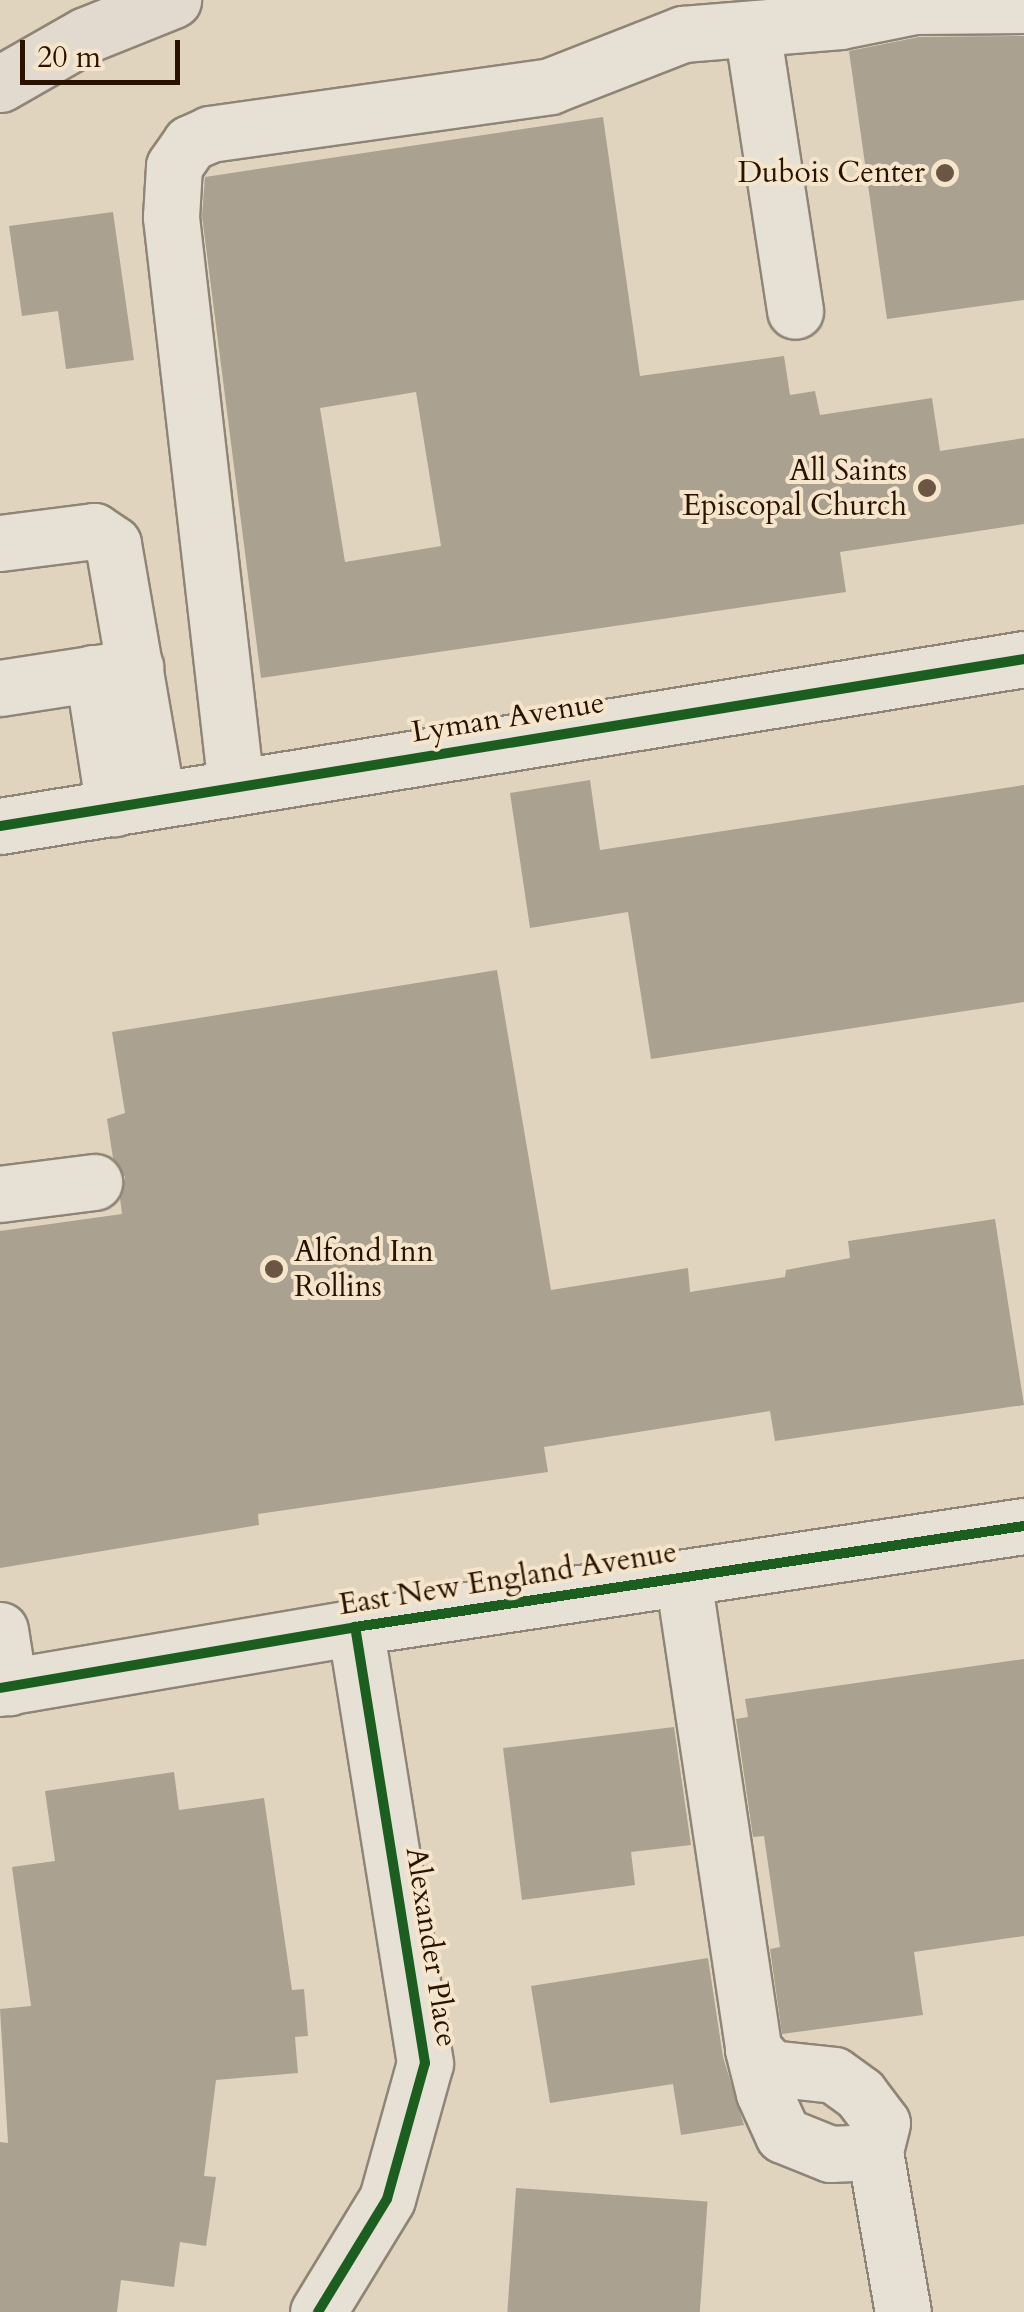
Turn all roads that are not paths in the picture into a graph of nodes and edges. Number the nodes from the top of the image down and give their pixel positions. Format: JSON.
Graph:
{"nodes":[{"id":1,"x":173,"y":0,"type":"edge"},
{"id":2,"x":1024,"y":5,"type":"edge"},
{"id":3,"x":752,"y":29,"type":"junction"},
{"id":4,"x":0,"y":84,"type":"edge"},
{"id":5,"x":796,"y":311,"type":"dead end"},
{"id":6,"x":0,"y":542,"type":"edge"},
{"id":7,"x":1024,"y":659,"type":"edge"},
{"id":8,"x":114,"y":670,"type":"junction"},
{"id":9,"x":0,"y":688,"type":"edge"},
{"id":10,"x":236,"y":787,"type":"junction"},
{"id":11,"x":136,"y":804,"type":"junction"},
{"id":12,"x":0,"y":826,"type":"edge"},
{"id":13,"x":94,"y":1182,"type":"dead end"},
{"id":14,"x":0,"y":1194,"type":"edge"},
{"id":15,"x":1024,"y":1526,"type":"edge"},
{"id":16,"x":683,"y":1578,"type":"junction"},
{"id":17,"x":354,"y":1628,"type":"junction"},
{"id":18,"x":0,"y":1630,"type":"edge"},
{"id":19,"x":5,"y":1688,"type":"edge"},
{"id":20,"x":753,"y":2049,"type":"junction"},
{"id":21,"x":874,"y":2152,"type":"junction"},
{"id":22,"x":318,"y":2312,"type":"edge"},
{"id":23,"x":902,"y":2312,"type":"edge"}],
"edges":[{"from":1,"to":4,"type":"main road"},
{"from":2,"to":3,"type":"street"},
{"from":3,"to":5,"type":"street"},
{"from":3,"to":10,"type":"street"},
{"from":6,"to":8,"type":"street"},
{"from":7,"to":10,"type":"street","name":"Lyman Avenue"},
{"from":8,"to":9,"type":"street"},
{"from":8,"to":11,"type":"street"},
{"from":10,"to":11,"type":"street","name":"Lyman Avenue"},
{"from":11,"to":12,"type":"street","name":"Lyman Avenue"},
{"from":13,"to":14,"type":"street"},
{"from":15,"to":16,"type":"street","name":"East New England Avenue"},
{"from":16,"to":17,"type":"street","name":"East New England Avenue"},
{"from":16,"to":20,"type":"street"},
{"from":17,"to":19,"type":"street","name":"East New England Avenue"},
{"from":17,"to":22,"type":"street","name":"Alexander Place"},
{"from":18,"to":19,"type":"street"},
{"from":20,"to":21,"type":"street"},
{"from":20,"to":21,"type":"street"},
{"from":21,"to":23,"type":"street"}]}
